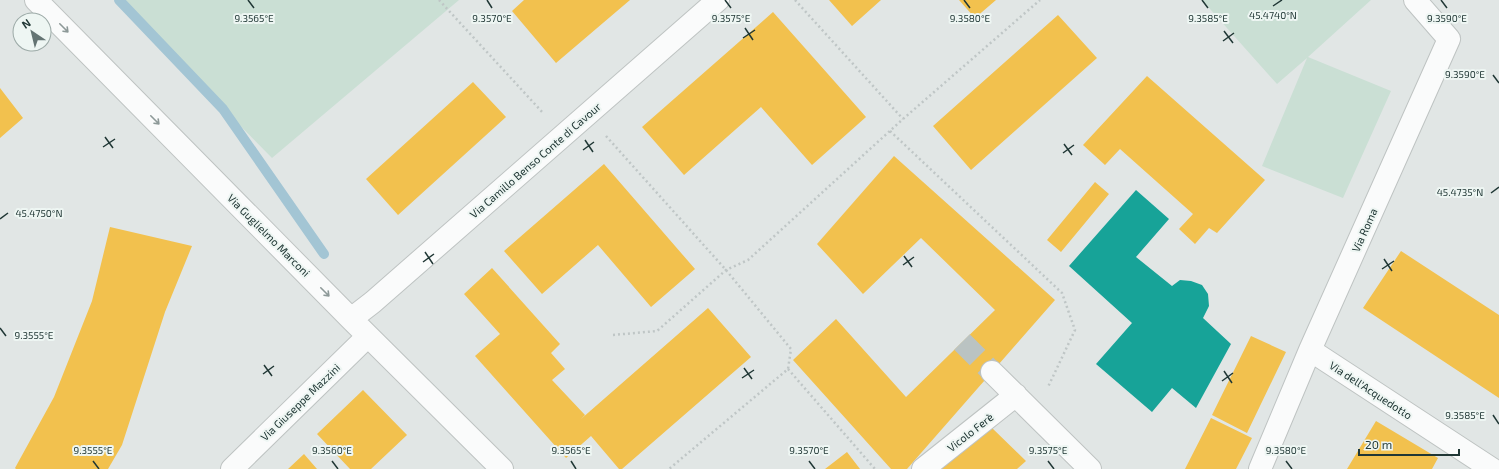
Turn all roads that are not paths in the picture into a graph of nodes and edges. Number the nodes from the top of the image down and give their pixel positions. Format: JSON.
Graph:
{"nodes":[{"id":1,"x":36,"y":0,"type":"edge"},
{"id":2,"x":718,"y":0,"type":"edge"},
{"id":3,"x":1415,"y":0,"type":"edge"},
{"id":4,"x":351,"y":319,"type":"junction"},
{"id":5,"x":368,"y":336,"type":"junction"},
{"id":6,"x":1310,"y":350,"type":"junction"},
{"id":7,"x":992,"y":372,"type":"tunnel mouth"},
{"id":8,"x":1016,"y":395,"type":"junction"},
{"id":9,"x":232,"y":469,"type":"edge"},
{"id":10,"x":502,"y":469,"type":"edge"},
{"id":11,"x":923,"y":469,"type":"edge"},
{"id":12,"x":1090,"y":469,"type":"edge"},
{"id":13,"x":1260,"y":469,"type":"edge"},
{"id":14,"x":1492,"y":469,"type":"edge"}],
"edges":[{"from":1,"to":4,"type":"street","name":"Via Guglielmo Marconi","one_way":true},
{"from":2,"to":4,"type":"street","name":"Via Camillo Benso Conte di Cavour"},
{"from":3,"to":6,"type":"street","name":"Via Roma"},
{"from":4,"to":5,"type":"street","name":"Via Guglielmo Marconi"},
{"from":5,"to":9,"type":"street","name":"Via Giuseppe Mazzini"},
{"from":5,"to":10,"type":"street","name":"Via Guglielmo Marconi"},
{"from":6,"to":13,"type":"street","name":"Via Roma"},
{"from":6,"to":14,"type":"street","name":"Via dell'Acquedotto"},
{"from":7,"to":8,"type":"street"},
{"from":8,"to":11,"type":"street","name":"Vicolo Ferè"},
{"from":8,"to":12,"type":"street"}]}
